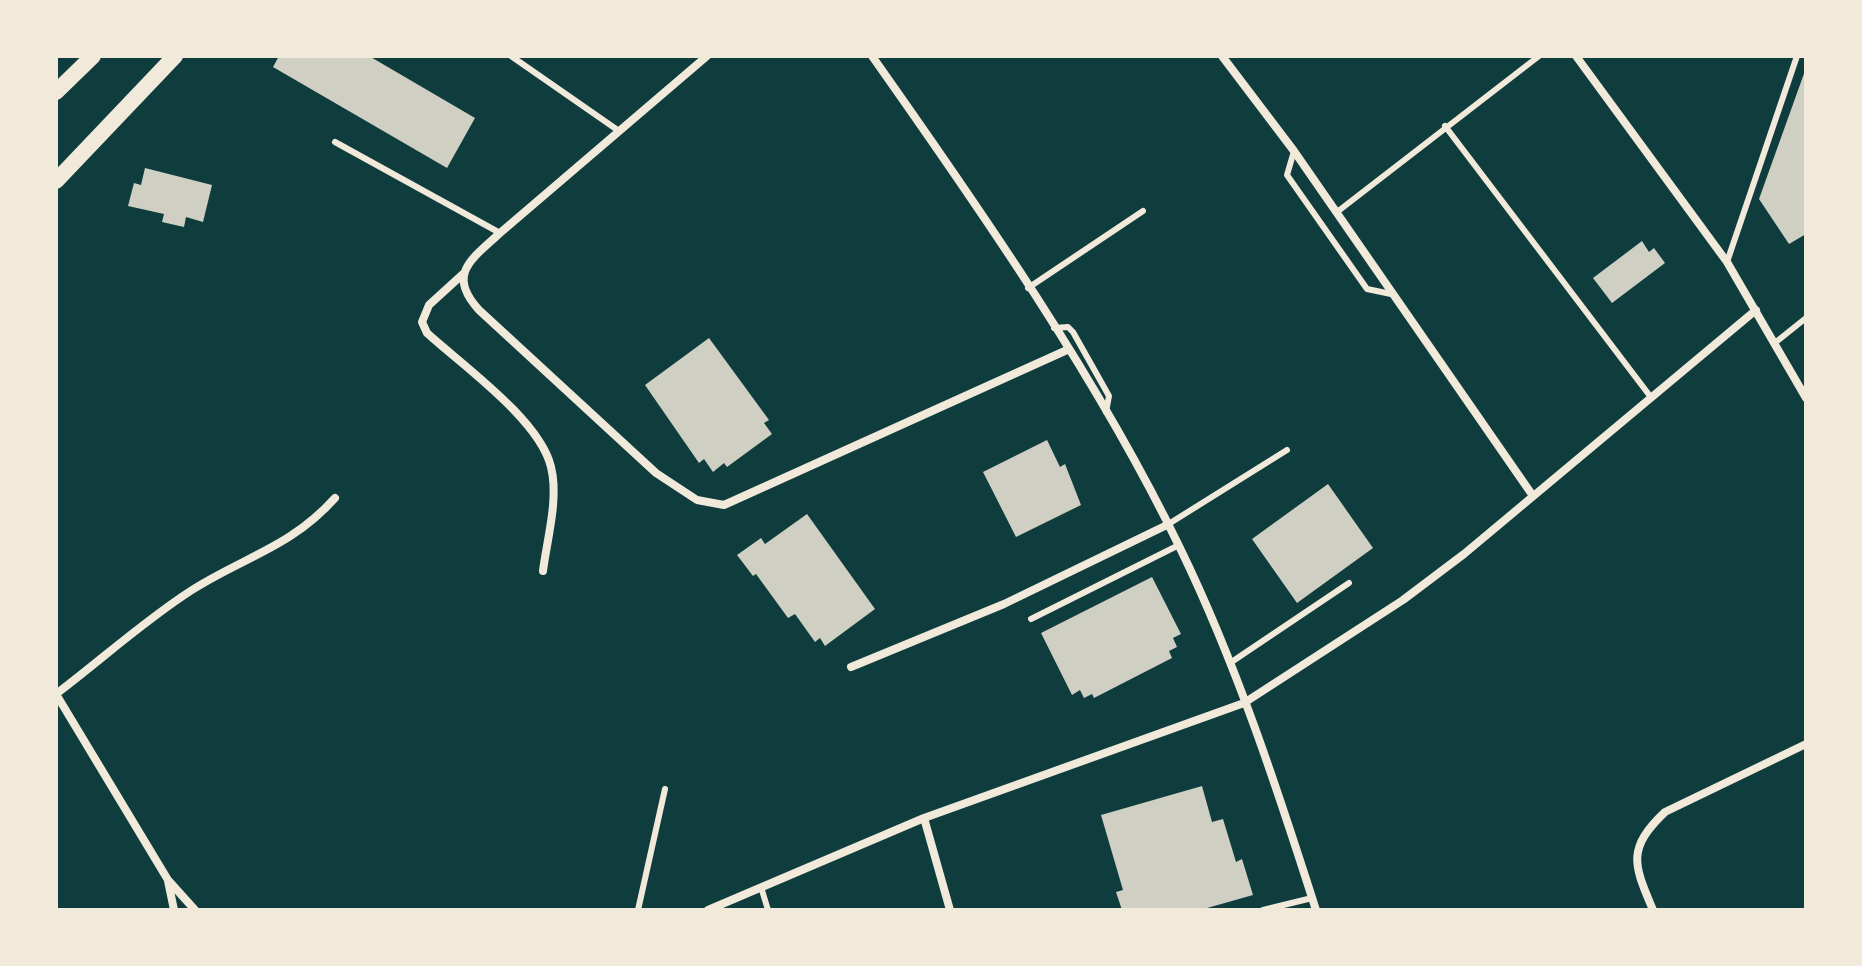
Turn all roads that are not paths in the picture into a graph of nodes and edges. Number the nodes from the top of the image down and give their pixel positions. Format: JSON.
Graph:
{"nodes":[{"id":1,"x":93,"y":56,"type":"edge"},
{"id":2,"x":175,"y":56,"type":"edge"},
{"id":3,"x":511,"y":56,"type":"edge"},
{"id":4,"x":707,"y":56,"type":"edge"},
{"id":5,"x":872,"y":56,"type":"edge"},
{"id":6,"x":1222,"y":56,"type":"edge"},
{"id":7,"x":1539,"y":56,"type":"edge"},
{"id":8,"x":1576,"y":56,"type":"edge"},
{"id":9,"x":1797,"y":56,"type":"edge"},
{"id":10,"x":56,"y":92,"type":"edge"},
{"id":11,"x":1445,"y":126,"type":"junction"},
{"id":12,"x":619,"y":131,"type":"junction"},
{"id":13,"x":335,"y":142,"type":"dead end"},
{"id":14,"x":1294,"y":151,"type":"junction"},
{"id":15,"x":56,"y":181,"type":"edge"},
{"id":16,"x":1143,"y":211,"type":"dead end"},
{"id":17,"x":1337,"y":212,"type":"junction"},
{"id":18,"x":500,"y":233,"type":"junction"},
{"id":19,"x":1727,"y":262,"type":"junction"},
{"id":20,"x":463,"y":274,"type":"junction"},
{"id":21,"x":1028,"y":288,"type":"junction"},
{"id":22,"x":1391,"y":294,"type":"junction"},
{"id":23,"x":1756,"y":310,"type":"junction"},
{"id":24,"x":1806,"y":318,"type":"edge"},
{"id":25,"x":1054,"y":328,"type":"junction"},
{"id":26,"x":1776,"y":342,"type":"junction"},
{"id":27,"x":1067,"y":350,"type":"junction"},
{"id":28,"x":1650,"y":396,"type":"junction"},
{"id":29,"x":1806,"y":398,"type":"edge"},
{"id":30,"x":1106,"y":414,"type":"junction"},
{"id":31,"x":1287,"y":450,"type":"dead end"},
{"id":32,"x":1533,"y":496,"type":"junction"},
{"id":33,"x":335,"y":498,"type":"dead end"},
{"id":34,"x":1167,"y":525,"type":"junction"},
{"id":35,"x":1179,"y":545,"type":"junction"},
{"id":36,"x":543,"y":571,"type":"dead end"},
{"id":37,"x":1349,"y":583,"type":"dead end"},
{"id":38,"x":1031,"y":619,"type":"dead end"},
{"id":39,"x":1230,"y":663,"type":"junction"},
{"id":40,"x":851,"y":667,"type":"dead end"},
{"id":41,"x":56,"y":694,"type":"edge"},
{"id":42,"x":1244,"y":703,"type":"junction"},
{"id":43,"x":1806,"y":744,"type":"edge"},
{"id":44,"x":665,"y":789,"type":"dead end"},
{"id":45,"x":924,"y":818,"type":"junction"},
{"id":46,"x":168,"y":880,"type":"junction"},
{"id":47,"x":761,"y":887,"type":"junction"},
{"id":48,"x":1312,"y":898,"type":"junction"},
{"id":49,"x":194,"y":907,"type":"edge"},
{"id":50,"x":176,"y":910,"type":"edge"},
{"id":51,"x":638,"y":910,"type":"edge"},
{"id":52,"x":708,"y":910,"type":"edge"},
{"id":53,"x":768,"y":910,"type":"edge"},
{"id":54,"x":950,"y":910,"type":"edge"},
{"id":55,"x":1263,"y":910,"type":"edge"},
{"id":56,"x":1316,"y":910,"type":"edge"},
{"id":57,"x":1653,"y":910,"type":"edge"}],
"edges":[{"from":1,"to":10,"type":"main road"},
{"from":2,"to":15,"type":"main road"},
{"from":3,"to":12,"type":"lane"},
{"from":4,"to":12,"type":"street"},
{"from":5,"to":21,"type":"street"},
{"from":6,"to":14,"type":"street"},
{"from":7,"to":11,"type":"lane"},
{"from":8,"to":19,"type":"street"},
{"from":9,"to":19,"type":"lane"},
{"from":11,"to":17,"type":"lane"},
{"from":11,"to":28,"type":"lane"},
{"from":12,"to":18,"type":"street"},
{"from":13,"to":18,"type":"lane"},
{"from":14,"to":17,"type":"street"},
{"from":14,"to":22,"type":"lane"},
{"from":16,"to":21,"type":"lane"},
{"from":17,"to":22,"type":"street"},
{"from":18,"to":20,"type":"street"},
{"from":19,"to":23,"type":"street"},
{"from":20,"to":27,"type":"street"},
{"from":20,"to":36,"type":"street"},
{"from":21,"to":25,"type":"street"},
{"from":22,"to":32,"type":"street"},
{"from":23,"to":26,"type":"street"},
{"from":23,"to":28,"type":"street"},
{"from":24,"to":26,"type":"lane"},
{"from":25,"to":27,"type":"street"},
{"from":25,"to":30,"type":"lane"},
{"from":26,"to":29,"type":"street"},
{"from":27,"to":30,"type":"street"},
{"from":28,"to":32,"type":"street"},
{"from":30,"to":34,"type":"street"},
{"from":31,"to":34,"type":"lane"},
{"from":32,"to":42,"type":"street"},
{"from":33,"to":41,"type":"street"},
{"from":34,"to":35,"type":"street"},
{"from":34,"to":40,"type":"street"},
{"from":35,"to":38,"type":"lane"},
{"from":35,"to":39,"type":"street"},
{"from":37,"to":39,"type":"lane"},
{"from":39,"to":42,"type":"street"},
{"from":41,"to":46,"type":"street"},
{"from":42,"to":45,"type":"street"},
{"from":42,"to":48,"type":"street"},
{"from":43,"to":57,"type":"street"},
{"from":44,"to":51,"type":"lane"},
{"from":45,"to":47,"type":"street"},
{"from":45,"to":54,"type":"street"},
{"from":46,"to":49,"type":"street"},
{"from":46,"to":50,"type":"street"},
{"from":47,"to":52,"type":"street"},
{"from":47,"to":53,"type":"lane"},
{"from":48,"to":55,"type":"lane"},
{"from":48,"to":56,"type":"street"},
{"from":49,"to":50,"type":"street"}]}
